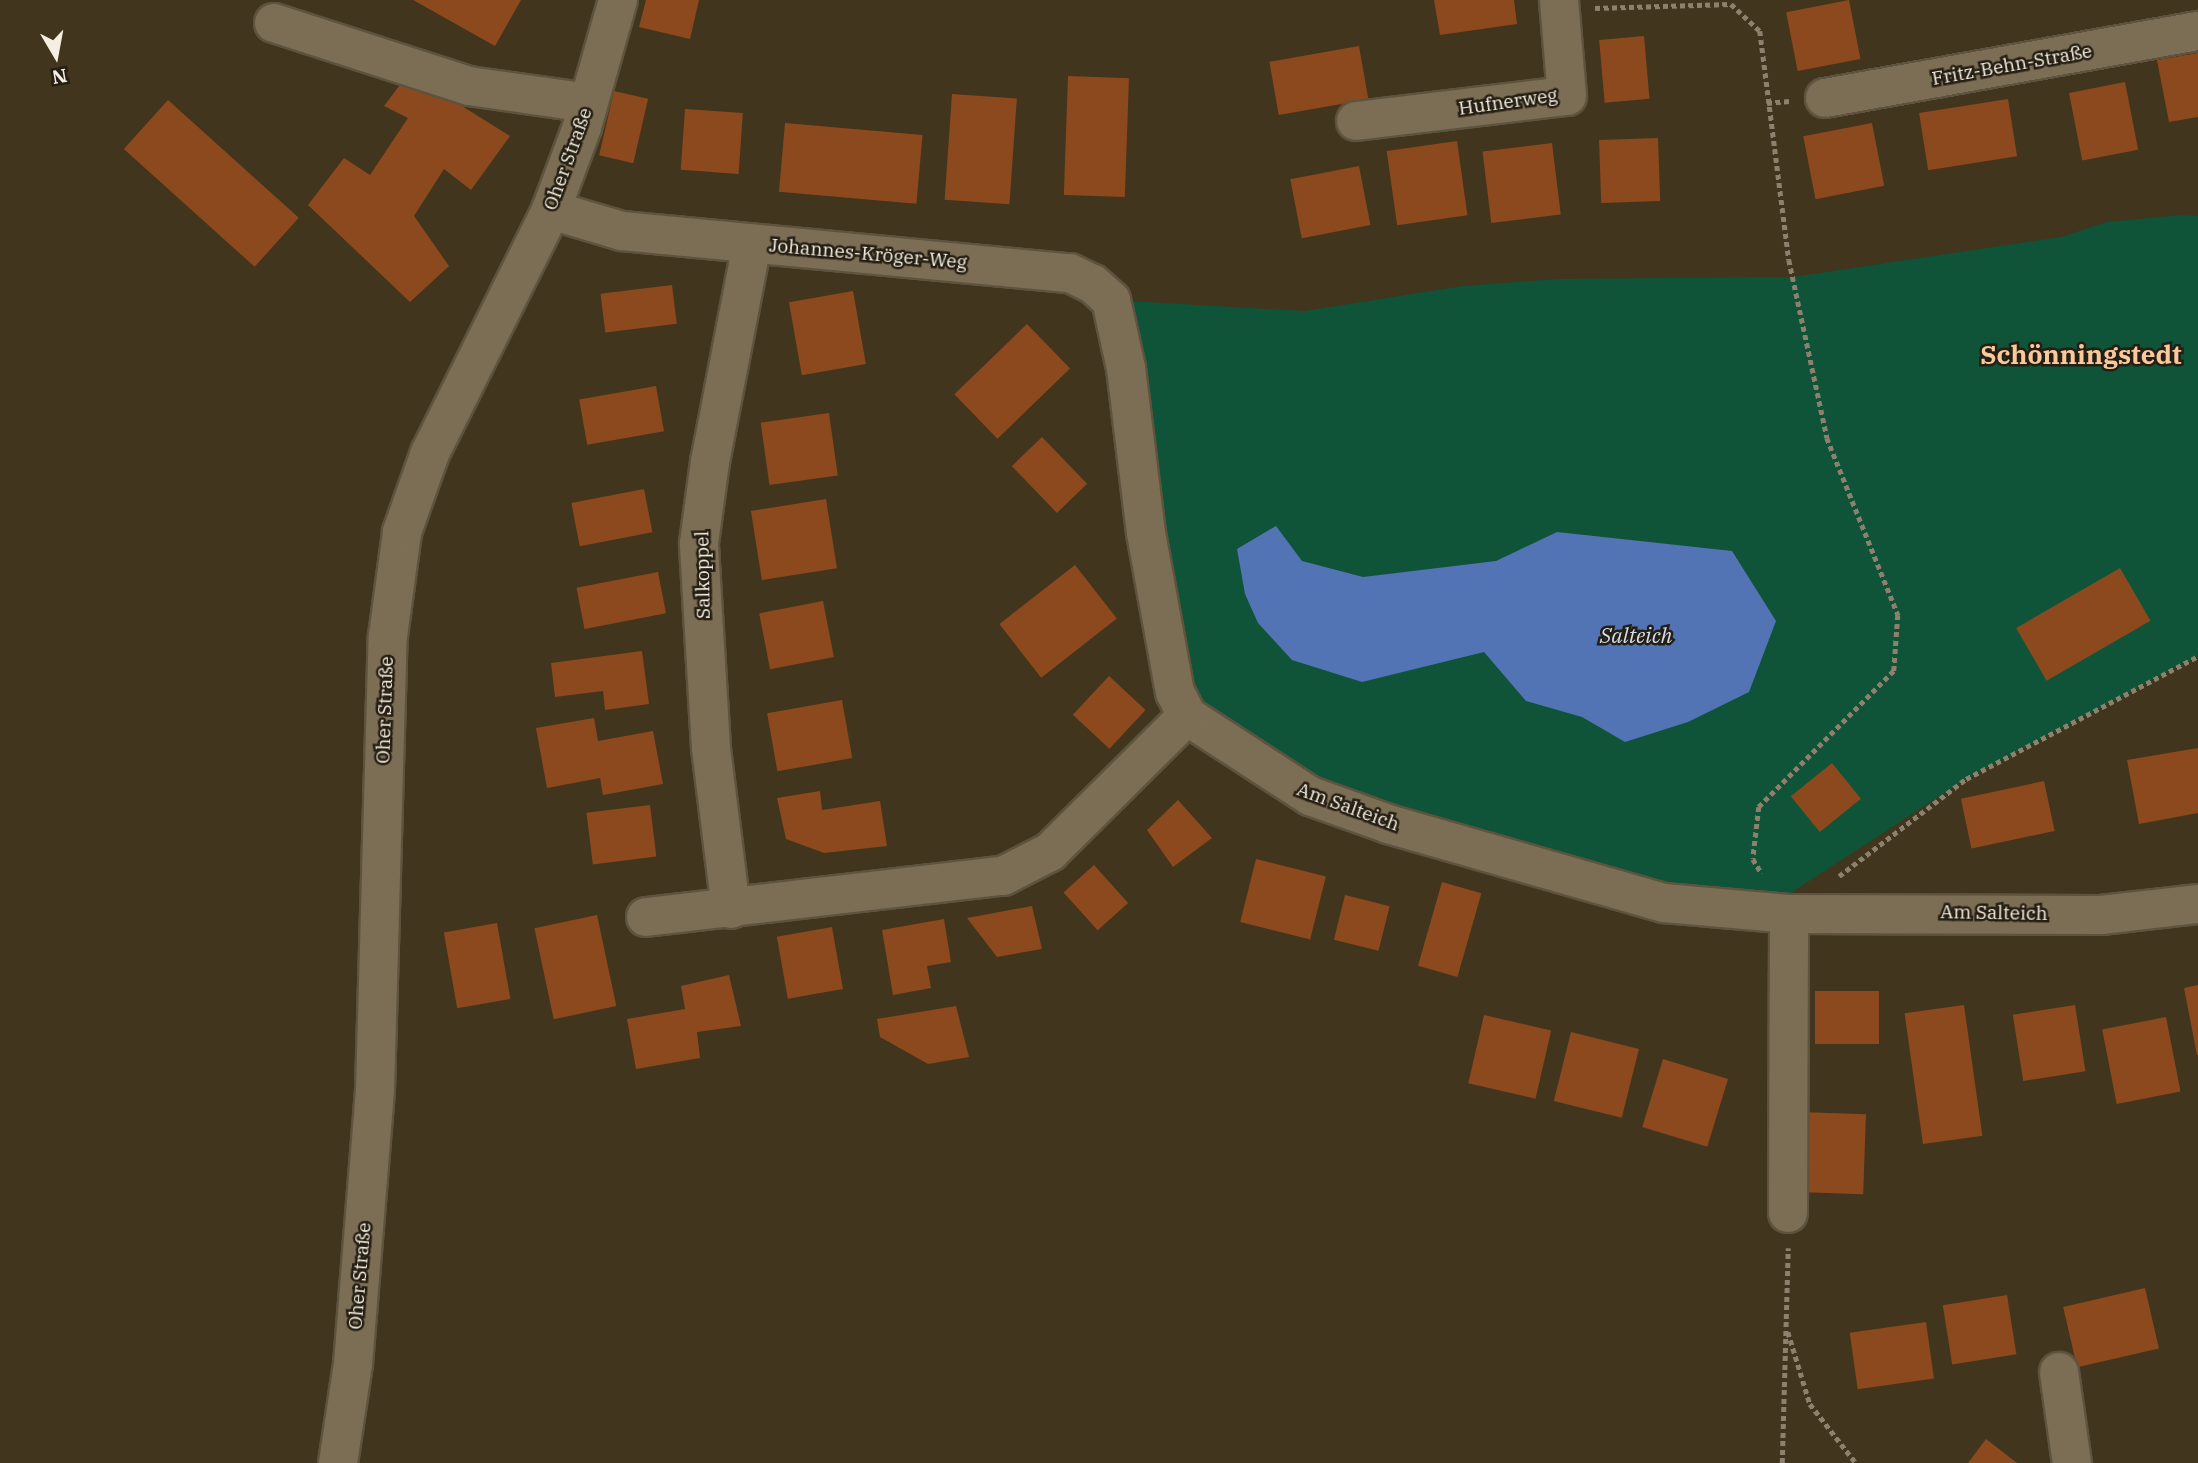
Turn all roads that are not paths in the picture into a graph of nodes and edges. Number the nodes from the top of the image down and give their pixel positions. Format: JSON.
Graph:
{"nodes":[{"id":1,"x":618,"y":0,"type":"edge"},
{"id":2,"x":1559,"y":4,"type":"edge"},
{"id":3,"x":274,"y":23,"type":"dead end"},
{"id":4,"x":2198,"y":31,"type":"edge"},
{"id":5,"x":1825,"y":97,"type":"dead end"},
{"id":6,"x":588,"y":103,"type":"junction"},
{"id":7,"x":1356,"y":121,"type":"dead end"},
{"id":8,"x":551,"y":210,"type":"junction"},
{"id":9,"x":752,"y":244,"type":"junction"},
{"id":10,"x":1187,"y":716,"type":"junction"},
{"id":11,"x":2198,"y":904,"type":"edge"},
{"id":12,"x":731,"y":909,"type":"junction"},
{"id":13,"x":1789,"y":914,"type":"junction"},
{"id":14,"x":646,"y":918,"type":"dead end"},
{"id":15,"x":1788,"y":1213,"type":"road end"},
{"id":16,"x":2059,"y":1372,"type":"dead end"},
{"id":17,"x":338,"y":1463,"type":"edge"},
{"id":18,"x":2072,"y":1463,"type":"edge"}],
"edges":[{"from":1,"to":6,"type":"street","name":"Oher Straße"},
{"from":2,"to":7,"type":"street","name":"Hufnerweg"},
{"from":3,"to":6,"type":"street"},
{"from":4,"to":5,"type":"street","name":"Fritz-Behn-Straße"},
{"from":6,"to":8,"type":"street","name":"Oher Straße"},
{"from":8,"to":9,"type":"street","name":"Johannes-Kröger-Weg"},
{"from":8,"to":17,"type":"street","name":"Oher Straße"},
{"from":9,"to":10,"type":"street","name":"Johannes-Kröger-Weg"},
{"from":9,"to":12,"type":"street","name":"Salkoppel"},
{"from":10,"to":12,"type":"street"},
{"from":10,"to":13,"type":"street","name":"Am Salteich"},
{"from":11,"to":13,"type":"street","name":"Am Salteich"},
{"from":12,"to":14,"type":"street"},
{"from":13,"to":15,"type":"street"},
{"from":16,"to":18,"type":"street"}]}
